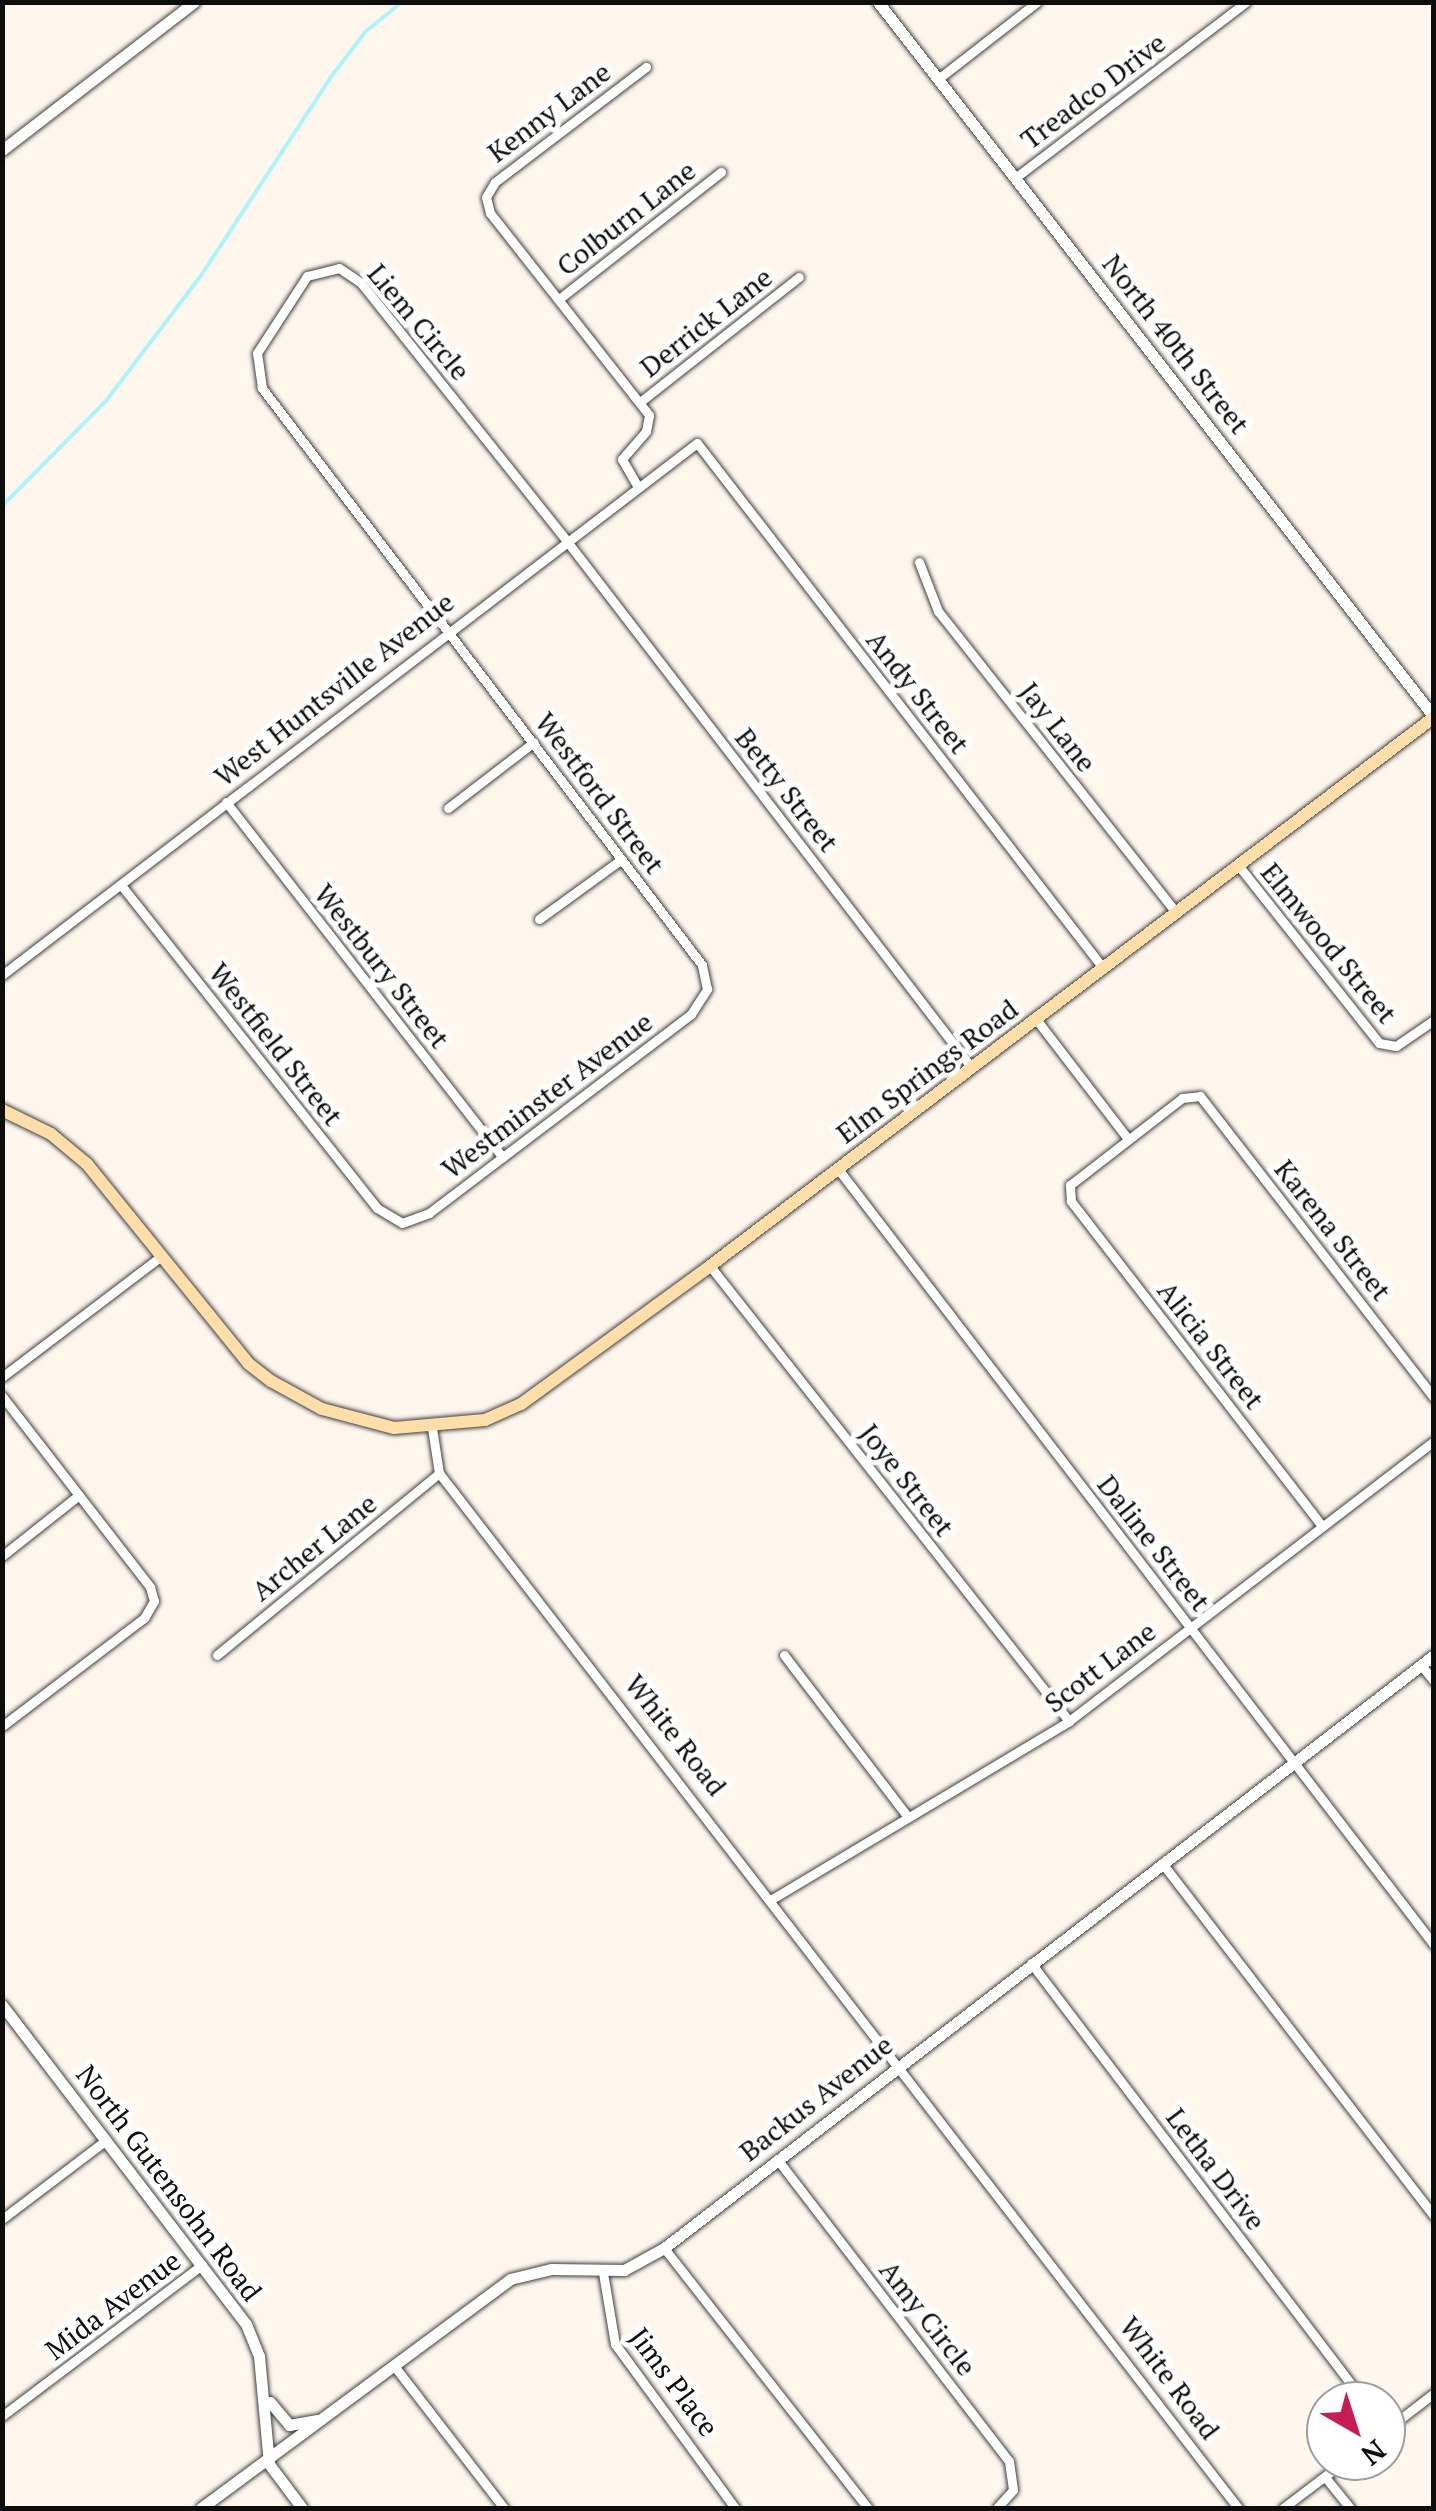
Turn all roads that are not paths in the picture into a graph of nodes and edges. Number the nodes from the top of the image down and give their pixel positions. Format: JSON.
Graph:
{"nodes":[{"id":1,"x":194,"y":2,"type":"edge"},
{"id":2,"x":878,"y":2,"type":"edge"},
{"id":3,"x":1037,"y":2,"type":"edge"},
{"id":4,"x":1246,"y":2,"type":"edge"},
{"id":5,"x":646,"y":66,"type":"dead end"},
{"id":6,"x":938,"y":79,"type":"junction"},
{"id":7,"x":2,"y":150,"type":"edge"},
{"id":8,"x":721,"y":172,"type":"dead end"},
{"id":9,"x":1015,"y":178,"type":"junction"},
{"id":10,"x":799,"y":277,"type":"dead end"},
{"id":11,"x":559,"y":299,"type":"junction"},
{"id":12,"x":640,"y":402,"type":"junction"},
{"id":13,"x":697,"y":443,"type":"joint"},
{"id":14,"x":638,"y":487,"type":"junction"},
{"id":15,"x":566,"y":540,"type":"junction"},
{"id":16,"x":919,"y":562,"type":"dead end"},
{"id":17,"x":448,"y":628,"type":"junction"},
{"id":18,"x":1433,"y":717,"type":"edge"},
{"id":19,"x":534,"y":742,"type":"junction"},
{"id":20,"x":226,"y":802,"type":"junction"},
{"id":21,"x":448,"y":808,"type":"dead end"},
{"id":22,"x":622,"y":859,"type":"junction"},
{"id":23,"x":1238,"y":865,"type":"junction"},
{"id":24,"x":121,"y":885,"type":"junction"},
{"id":25,"x":1176,"y":912,"type":"junction"},
{"id":26,"x":539,"y":920,"type":"dead end"},
{"id":27,"x":1103,"y":968,"type":"junction"},
{"id":28,"x":2,"y":975,"type":"edge"},
{"id":29,"x":707,"y":988,"type":"joint"},
{"id":30,"x":1036,"y":1019,"type":"junction"},
{"id":31,"x":1434,"y":1020,"type":"edge"},
{"id":32,"x":972,"y":1068,"type":"junction"},
{"id":33,"x":2,"y":1110,"type":"edge"},
{"id":34,"x":1128,"y":1139,"type":"junction"},
{"id":35,"x":502,"y":1157,"type":"junction"},
{"id":36,"x":838,"y":1169,"type":"junction"},
{"id":37,"x":402,"y":1224,"type":"joint"},
{"id":38,"x":160,"y":1258,"type":"junction"},
{"id":39,"x":710,"y":1266,"type":"junction"},
{"id":40,"x":2,"y":1376,"type":"edge"},
{"id":41,"x":2,"y":1396,"type":"edge"},
{"id":42,"x":1434,"y":1398,"type":"edge"},
{"id":43,"x":432,"y":1428,"type":"junction"},
{"id":44,"x":1434,"y":1441,"type":"edge"},
{"id":45,"x":440,"y":1474,"type":"junction"},
{"id":46,"x":79,"y":1495,"type":"junction"},
{"id":47,"x":1322,"y":1526,"type":"junction"},
{"id":48,"x":2,"y":1556,"type":"edge"},
{"id":49,"x":1190,"y":1627,"type":"junction"},
{"id":50,"x":217,"y":1655,"type":"dead end"},
{"id":51,"x":1434,"y":1655,"type":"edge"},
{"id":52,"x":784,"y":1656,"type":"dead end"},
{"id":53,"x":1421,"y":1664,"type":"junction"},
{"id":54,"x":1434,"y":1681,"type":"edge"},
{"id":55,"x":1069,"y":1722,"type":"junction"},
{"id":56,"x":2,"y":1726,"type":"edge"},
{"id":57,"x":1293,"y":1762,"type":"junction"},
{"id":58,"x":908,"y":1817,"type":"junction"},
{"id":59,"x":1162,"y":1862,"type":"junction"},
{"id":60,"x":772,"y":1900,"type":"junction"},
{"id":61,"x":1434,"y":1945,"type":"edge"},
{"id":62,"x":1031,"y":1964,"type":"junction"},
{"id":63,"x":2,"y":2006,"type":"edge"},
{"id":64,"x":7,"y":2020,"type":"edge"},
{"id":65,"x":900,"y":2064,"type":"junction"},
{"id":66,"x":106,"y":2140,"type":"junction"},
{"id":67,"x":777,"y":2159,"type":"junction"},
{"id":68,"x":1434,"y":2216,"type":"edge"},
{"id":69,"x":2,"y":2218,"type":"edge"},
{"id":70,"x":664,"y":2248,"type":"junction"},
{"id":71,"x":202,"y":2265,"type":"junction"},
{"id":72,"x":604,"y":2273,"type":"junction"},
{"id":73,"x":395,"y":2367,"type":"junction"},
{"id":74,"x":1349,"y":2381,"type":"edge"},
{"id":75,"x":264,"y":2384,"type":"junction"},
{"id":76,"x":1434,"y":2393,"type":"edge"},
{"id":77,"x":340,"y":2409,"type":"junction"},
{"id":78,"x":1406,"y":2415,"type":"edge"},
{"id":79,"x":2,"y":2416,"type":"edge"},
{"id":80,"x":268,"y":2464,"type":"junction"},
{"id":81,"x":1318,"y":2481,"type":"edge"},
{"id":82,"x":1329,"y":2481,"type":"edge"},
{"id":83,"x":201,"y":2508,"type":"edge"},
{"id":84,"x":302,"y":2508,"type":"edge"},
{"id":85,"x":504,"y":2508,"type":"edge"},
{"id":86,"x":736,"y":2508,"type":"edge"},
{"id":87,"x":868,"y":2508,"type":"edge"},
{"id":88,"x":996,"y":2508,"type":"edge"},
{"id":89,"x":1238,"y":2508,"type":"edge"},
{"id":90,"x":1283,"y":2508,"type":"edge"},
{"id":91,"x":1350,"y":2508,"type":"edge"}],
"edges":[{"from":1,"to":7,"type":"street"},
{"from":2,"to":6,"type":"street","name":"North 40th Street"},
{"from":3,"to":6,"type":"street"},
{"from":4,"to":9,"type":"street","name":"Treadco Drive"},
{"from":5,"to":11,"type":"street","name":"Kenny Lane"},
{"from":6,"to":9,"type":"street","name":"North 40th Street"},
{"from":8,"to":11,"type":"street","name":"Colburn Lane"},
{"from":9,"to":18,"type":"street","name":"North 40th Street"},
{"from":10,"to":12,"type":"street","name":"Derrick Lane"},
{"from":11,"to":12,"type":"street"},
{"from":12,"to":14,"type":"street"},
{"from":13,"to":14,"type":"street","name":"West Huntsville Avenue"},
{"from":13,"to":27,"type":"street","name":"Andy Street"},
{"from":14,"to":15,"type":"street","name":"West Huntsville Avenue"},
{"from":15,"to":17,"type":"street","name":"West Huntsville Avenue"},
{"from":15,"to":17,"type":"street","name":"Liem Circle"},
{"from":15,"to":32,"type":"street","name":"Betty Street"},
{"from":16,"to":25,"type":"street","name":"Jay Lane"},
{"from":17,"to":19,"type":"street","name":"Westford Street"},
{"from":17,"to":20,"type":"street","name":"West Huntsville Avenue"},
{"from":18,"to":23,"type":"main road","name":"Elm Springs Road"},
{"from":19,"to":21,"type":"street"},
{"from":19,"to":22,"type":"street","name":"Westford Street"},
{"from":20,"to":24,"type":"street","name":"West Huntsville Avenue"},
{"from":20,"to":35,"type":"street","name":"Westbury Street"},
{"from":22,"to":26,"type":"street"},
{"from":22,"to":29,"type":"street","name":"Westford Street"},
{"from":23,"to":25,"type":"main road","name":"Elm Springs Road"},
{"from":23,"to":31,"type":"street","name":"Elmwood Street"},
{"from":24,"to":28,"type":"street","name":"West Huntsville Avenue"},
{"from":24,"to":37,"type":"street","name":"Westfield Street"},
{"from":25,"to":27,"type":"main road","name":"Elm Springs Road"},
{"from":27,"to":30,"type":"main road","name":"Elm Springs Road"},
{"from":29,"to":35,"type":"street","name":"Westminster Avenue"},
{"from":30,"to":32,"type":"main road","name":"Elm Springs Road"},
{"from":30,"to":34,"type":"street"},
{"from":32,"to":36,"type":"main road","name":"Elm Springs Road"},
{"from":33,"to":38,"type":"main road"},
{"from":34,"to":42,"type":"street","name":"Karena Street"},
{"from":34,"to":47,"type":"street","name":"Alicia Street"},
{"from":35,"to":37,"type":"street","name":"Westminster Avenue"},
{"from":36,"to":39,"type":"main road","name":"Elm Springs Road"},
{"from":36,"to":49,"type":"street","name":"Daline Street"},
{"from":38,"to":40,"type":"street"},
{"from":38,"to":43,"type":"main road"},
{"from":39,"to":43,"type":"main road","name":"Elm Springs Road"},
{"from":39,"to":55,"type":"street","name":"Joye Street"},
{"from":41,"to":46,"type":"street"},
{"from":43,"to":45,"type":"street","name":"White Road"},
{"from":44,"to":47,"type":"street","name":"Scott Lane"},
{"from":45,"to":50,"type":"street","name":"Archer Lane"},
{"from":45,"to":60,"type":"street","name":"White Road"},
{"from":46,"to":48,"type":"street"},
{"from":46,"to":56,"type":"street"},
{"from":47,"to":49,"type":"street","name":"Scott Lane"},
{"from":49,"to":55,"type":"street","name":"Scott Lane"},
{"from":49,"to":57,"type":"street","name":"Daline Street"},
{"from":51,"to":53,"type":"street","name":"Backus Avenue"},
{"from":52,"to":58,"type":"street"},
{"from":53,"to":54,"type":"street"},
{"from":53,"to":57,"type":"street","name":"Backus Avenue"},
{"from":55,"to":58,"type":"street","name":"Scott Lane"},
{"from":57,"to":59,"type":"street","name":"Backus Avenue"},
{"from":57,"to":61,"type":"street","name":"Daline Street"},
{"from":58,"to":60,"type":"street","name":"Scott Lane"},
{"from":59,"to":62,"type":"street","name":"Backus Avenue"},
{"from":59,"to":68,"type":"street"},
{"from":60,"to":65,"type":"street","name":"White Road"},
{"from":62,"to":65,"type":"street","name":"Backus Avenue"},
{"from":62,"to":74,"type":"street","name":"Letha Drive"},
{"from":63,"to":64,"type":"street","name":"North Gutensohn Road"},
{"from":64,"to":66,"type":"street","name":"North Gutensohn Road"},
{"from":65,"to":67,"type":"street","name":"Backus Avenue"},
{"from":65,"to":89,"type":"street","name":"White Road"},
{"from":66,"to":69,"type":"street"},
{"from":66,"to":71,"type":"street","name":"North Gutensohn Road"},
{"from":67,"to":70,"type":"street","name":"Backus Avenue"},
{"from":67,"to":88,"type":"street","name":"Amy Circle"},
{"from":70,"to":72,"type":"street","name":"Backus Avenue"},
{"from":70,"to":87,"type":"street"},
{"from":71,"to":75,"type":"street","name":"North Gutensohn Road"},
{"from":71,"to":79,"type":"street","name":"Mida Avenue"},
{"from":72,"to":73,"type":"street","name":"Backus Avenue"},
{"from":72,"to":86,"type":"street","name":"Jims Place"},
{"from":73,"to":77,"type":"street","name":"Backus Avenue"},
{"from":73,"to":85,"type":"street"},
{"from":75,"to":77,"type":"street"},
{"from":75,"to":80,"type":"street","name":"North Gutensohn Road"},
{"from":76,"to":78,"type":"street"},
{"from":77,"to":80,"type":"street","name":"Backus Avenue"},
{"from":80,"to":83,"type":"street","name":"Backus Avenue"},
{"from":80,"to":84,"type":"street"},
{"from":81,"to":90,"type":"street"},
{"from":82,"to":91,"type":"street"}]}
